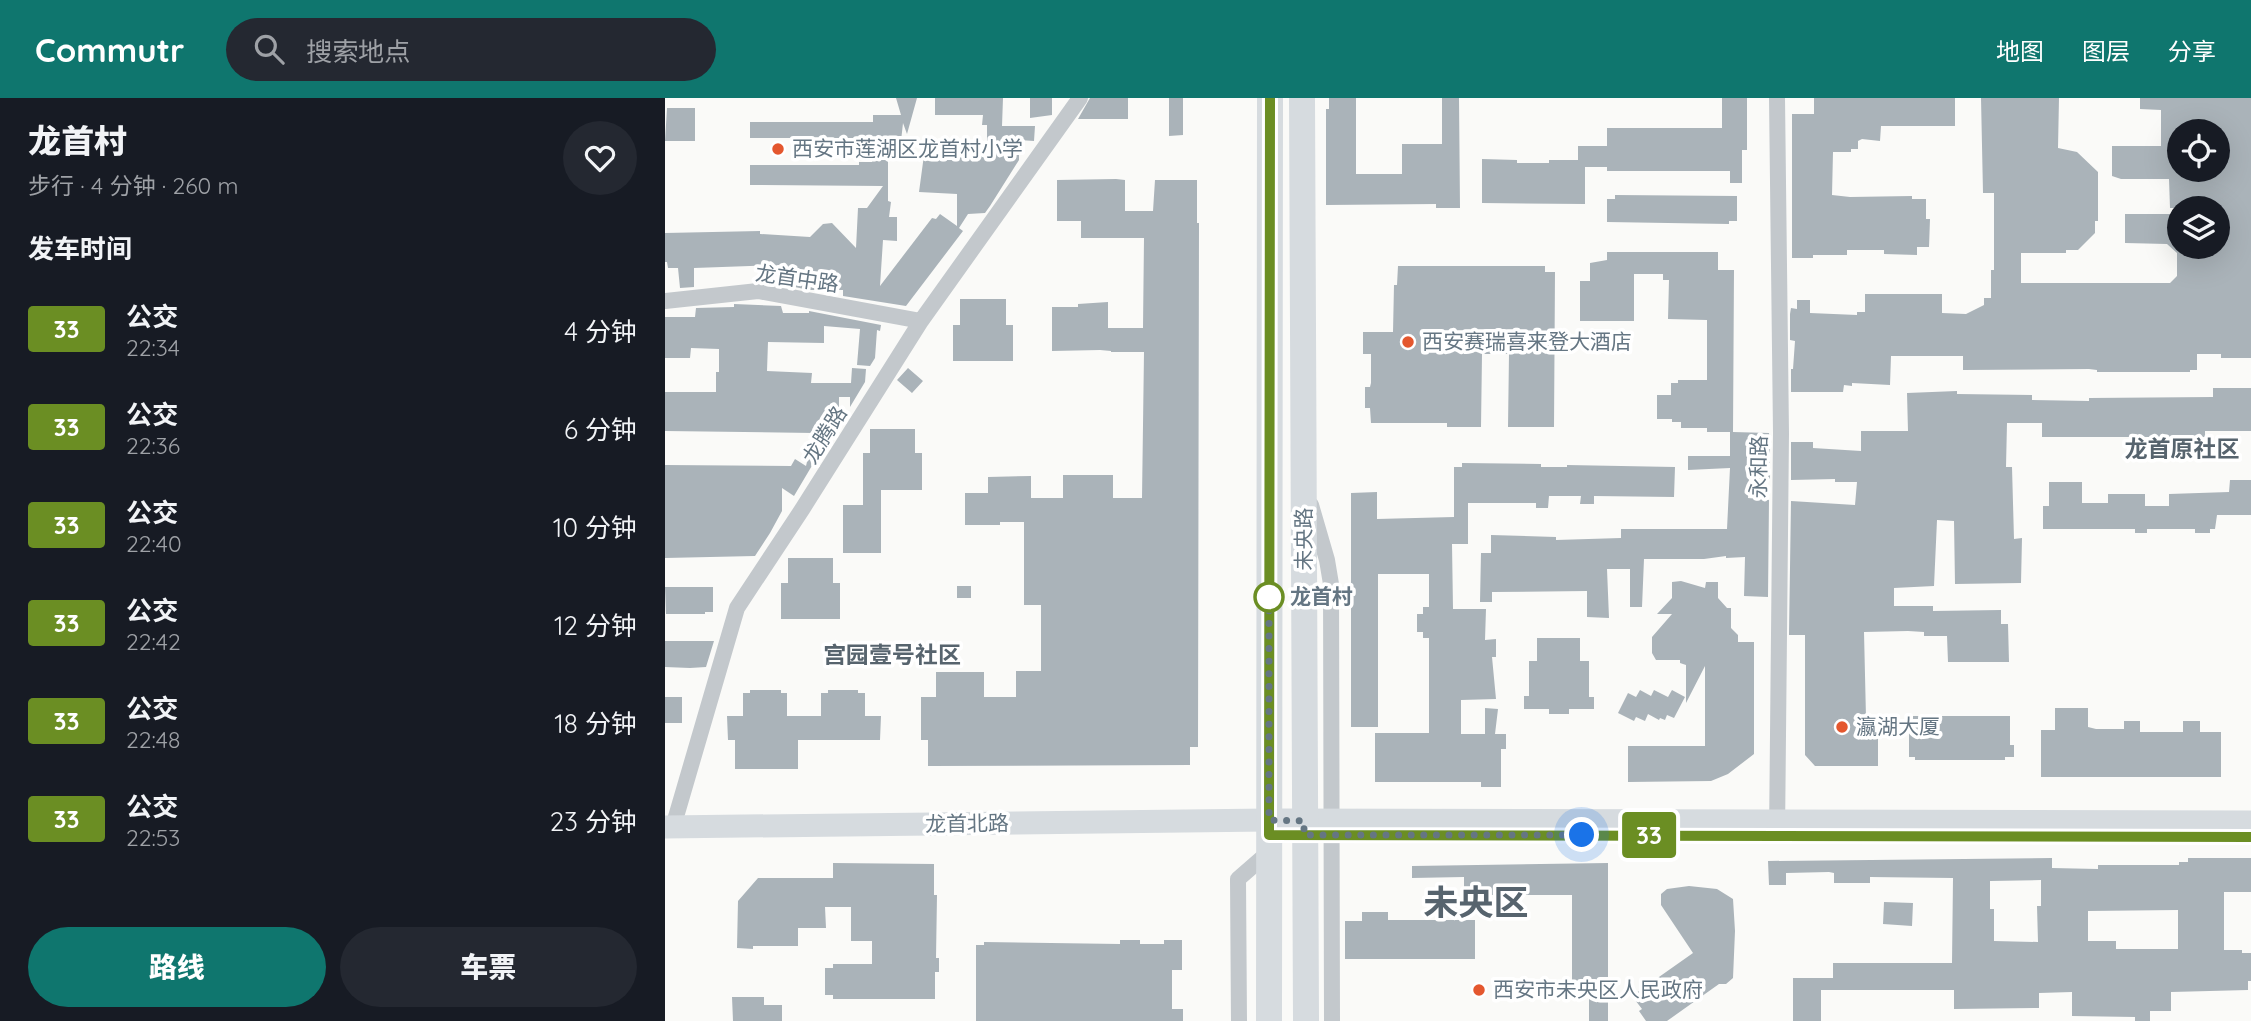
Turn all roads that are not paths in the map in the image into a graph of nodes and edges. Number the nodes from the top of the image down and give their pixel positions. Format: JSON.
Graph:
{"nodes":[{"id":1,"x":1080,"y":98,"type":"edge"},
{"id":2,"x":1270,"y":98,"type":"edge"},
{"id":3,"x":1302,"y":98,"type":"edge"},
{"id":4,"x":1777,"y":98,"type":"edge"},
{"id":5,"x":665,"y":301,"type":"edge"},
{"id":6,"x":921,"y":321,"type":"junction"},
{"id":7,"x":1304,"y":468,"type":"junction"},
{"id":8,"x":2251,"y":822,"type":"edge"},
{"id":9,"x":669,"y":827,"type":"edge"},
{"id":10,"x":1304,"y":828,"type":"junction"},
{"id":11,"x":1331,"y":828,"type":"junction"},
{"id":12,"x":1777,"y":828,"type":"junction"},
{"id":13,"x":1269,"y":836,"type":"junction"},
{"id":14,"x":2251,"y":837,"type":"edge"},
{"id":15,"x":1240,"y":1021,"type":"edge"},
{"id":16,"x":1269,"y":1021,"type":"edge"},
{"id":17,"x":1306,"y":1021,"type":"edge"},
{"id":18,"x":1332,"y":1021,"type":"edge"}],
"edges":[{"from":1,"to":6,"type":"street","name":"龙腾路"},
{"from":2,"to":13,"type":"main road","name":"未央路"},
{"from":3,"to":7,"type":"main road","name":"未央路"},
{"from":4,"to":12,"type":"street","name":"永和路"},
{"from":5,"to":6,"type":"street","name":"龙首中路"},
{"from":6,"to":9,"type":"street","name":"龙腾路"},
{"from":7,"to":10,"type":"main road","name":"未央路"},
{"from":7,"to":11,"type":"street"},
{"from":8,"to":12,"type":"street"},
{"from":9,"to":13,"type":"street","name":"龙首北路"},
{"from":10,"to":11,"type":"street","name":"龙首北路"},
{"from":10,"to":13,"type":"street","name":"龙首北路"},
{"from":10,"to":17,"type":"main road","name":"未央路"},
{"from":11,"to":12,"type":"street","name":"龙首北路"},
{"from":11,"to":18,"type":"street"},
{"from":12,"to":14,"type":"street"},
{"from":13,"to":15,"type":"street"},
{"from":13,"to":16,"type":"main road","name":"未央路"}]}
